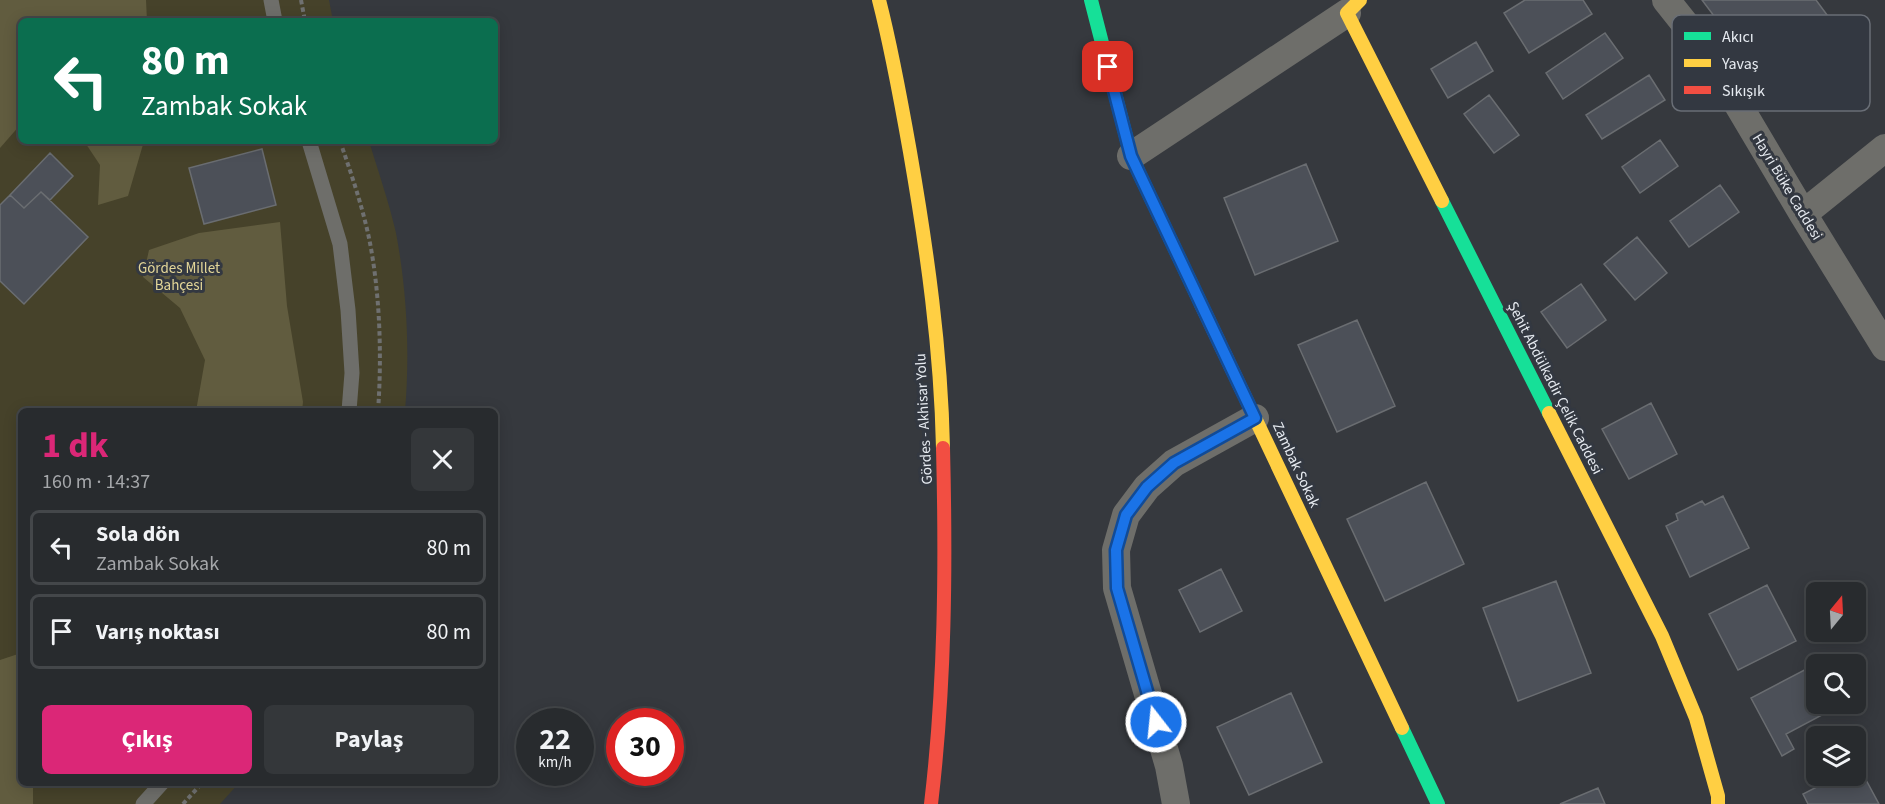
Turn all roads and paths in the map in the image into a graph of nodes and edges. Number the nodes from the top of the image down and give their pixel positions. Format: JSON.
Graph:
{"nodes":[{"id":1,"x":271,"y":0,"type":"edge"},
{"id":2,"x":301,"y":0,"type":"edge"},
{"id":3,"x":879,"y":0,"type":"edge"},
{"id":4,"x":1091,"y":0,"type":"edge"},
{"id":5,"x":1666,"y":0,"type":"edge"},
{"id":6,"x":1353,"y":6,"type":"edge"},
{"id":7,"x":1678,"y":15,"type":"edge"},
{"id":8,"x":274,"y":18,"type":"edge"},
{"id":9,"x":304,"y":18,"type":"edge"},
{"id":10,"x":1742,"y":111,"type":"edge"},
{"id":11,"x":310,"y":144,"type":"edge"},
{"id":12,"x":1885,"y":148,"type":"edge"},
{"id":13,"x":1131,"y":156,"type":"junction"},
{"id":14,"x":1803,"y":214,"type":"junction"},
{"id":15,"x":1885,"y":347,"type":"edge"},
{"id":16,"x":349,"y":408,"type":"edge"},
{"id":17,"x":1255,"y":418,"type":"junction"},
{"id":18,"x":159,"y":786,"type":"edge"},
{"id":19,"x":199,"y":786,"type":"edge"},
{"id":20,"x":143,"y":804,"type":"edge"},
{"id":21,"x":183,"y":804,"type":"edge"},
{"id":22,"x":931,"y":804,"type":"edge"},
{"id":23,"x":1176,"y":804,"type":"edge"},
{"id":24,"x":1438,"y":804,"type":"edge"},
{"id":25,"x":1718,"y":804,"type":"edge"}],
"edges":[{"from":1,"to":8,"type":"lane"},
{"from":2,"to":9,"type":"path"},
{"from":3,"to":22,"type":"street","name":"Gördes - Akhisar Yolu"},
{"from":4,"to":13,"type":"street","name":"Zambak Sokak"},
{"from":5,"to":7,"type":"street","name":"Hayri Büke Caddesi"},
{"from":6,"to":13,"type":"street"},
{"from":6,"to":25,"type":"street","name":"Şehit Abdülkadir Çelik Caddesi"},
{"from":10,"to":14,"type":"street","name":"Hayri Büke Caddesi"},
{"from":11,"to":16,"type":"lane"},
{"from":12,"to":14,"type":"street"},
{"from":13,"to":17,"type":"street","name":"Zambak Sokak"},
{"from":14,"to":15,"type":"street","name":"Hayri Büke Caddesi"},
{"from":17,"to":23,"type":"street"},
{"from":17,"to":24,"type":"street","name":"Zambak Sokak"},
{"from":18,"to":20,"type":"lane"},
{"from":19,"to":21,"type":"path"}]}
